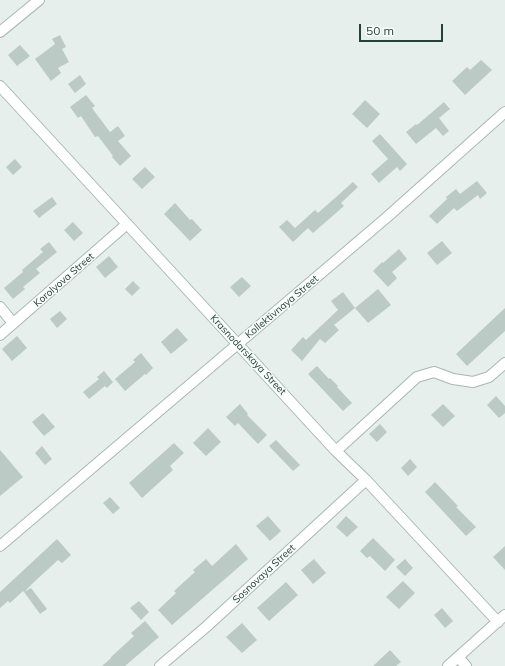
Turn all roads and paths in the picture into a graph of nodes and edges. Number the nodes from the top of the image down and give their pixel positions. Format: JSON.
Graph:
{"nodes":[{"id":1,"x":39,"y":0,"type":"edge"},
{"id":2,"x":0,"y":32,"type":"edge"},
{"id":3,"x":0,"y":86,"type":"edge"},
{"id":4,"x":505,"y":112,"type":"edge"},
{"id":5,"x":127,"y":224,"type":"junction"},
{"id":6,"x":0,"y":307,"type":"edge"},
{"id":7,"x":13,"y":323,"type":"junction"},
{"id":8,"x":0,"y":334,"type":"edge"},
{"id":9,"x":238,"y":344,"type":"junction"},
{"id":10,"x":505,"y":363,"type":"edge"},
{"id":11,"x":336,"y":450,"type":"junction"},
{"id":12,"x":366,"y":480,"type":"junction"},
{"id":13,"x":0,"y":546,"type":"edge"},
{"id":14,"x":501,"y":619,"type":"edge"},
{"id":15,"x":458,"y":657,"type":"junction"},
{"id":16,"x":160,"y":666,"type":"edge"},
{"id":17,"x":448,"y":666,"type":"edge"},
{"id":18,"x":466,"y":666,"type":"edge"}],
"edges":[{"from":1,"to":2,"type":"street"},
{"from":3,"to":5,"type":"street","name":"Krasnodarskaya Street"},
{"from":4,"to":9,"type":"street","name":"Kollektivnaya Street"},
{"from":5,"to":7,"type":"street","name":"Korolyova Street"},
{"from":5,"to":9,"type":"street","name":"Krasnodarskaya Street"},
{"from":6,"to":7,"type":"street"},
{"from":7,"to":8,"type":"street","name":"Korolyova Street"},
{"from":9,"to":11,"type":"street","name":"Krasnodarskaya Street"},
{"from":9,"to":13,"type":"street","name":"Kollektivnaya Street"},
{"from":10,"to":11,"type":"street"},
{"from":11,"to":12,"type":"street","name":"Krasnodarskaya Street"},
{"from":12,"to":14,"type":"street","name":"Krasnodarskaya Street"},
{"from":12,"to":16,"type":"street","name":"Sosnovaya Street"},
{"from":14,"to":15,"type":"street"},
{"from":15,"to":17,"type":"street"},
{"from":15,"to":18,"type":"street"}]}
